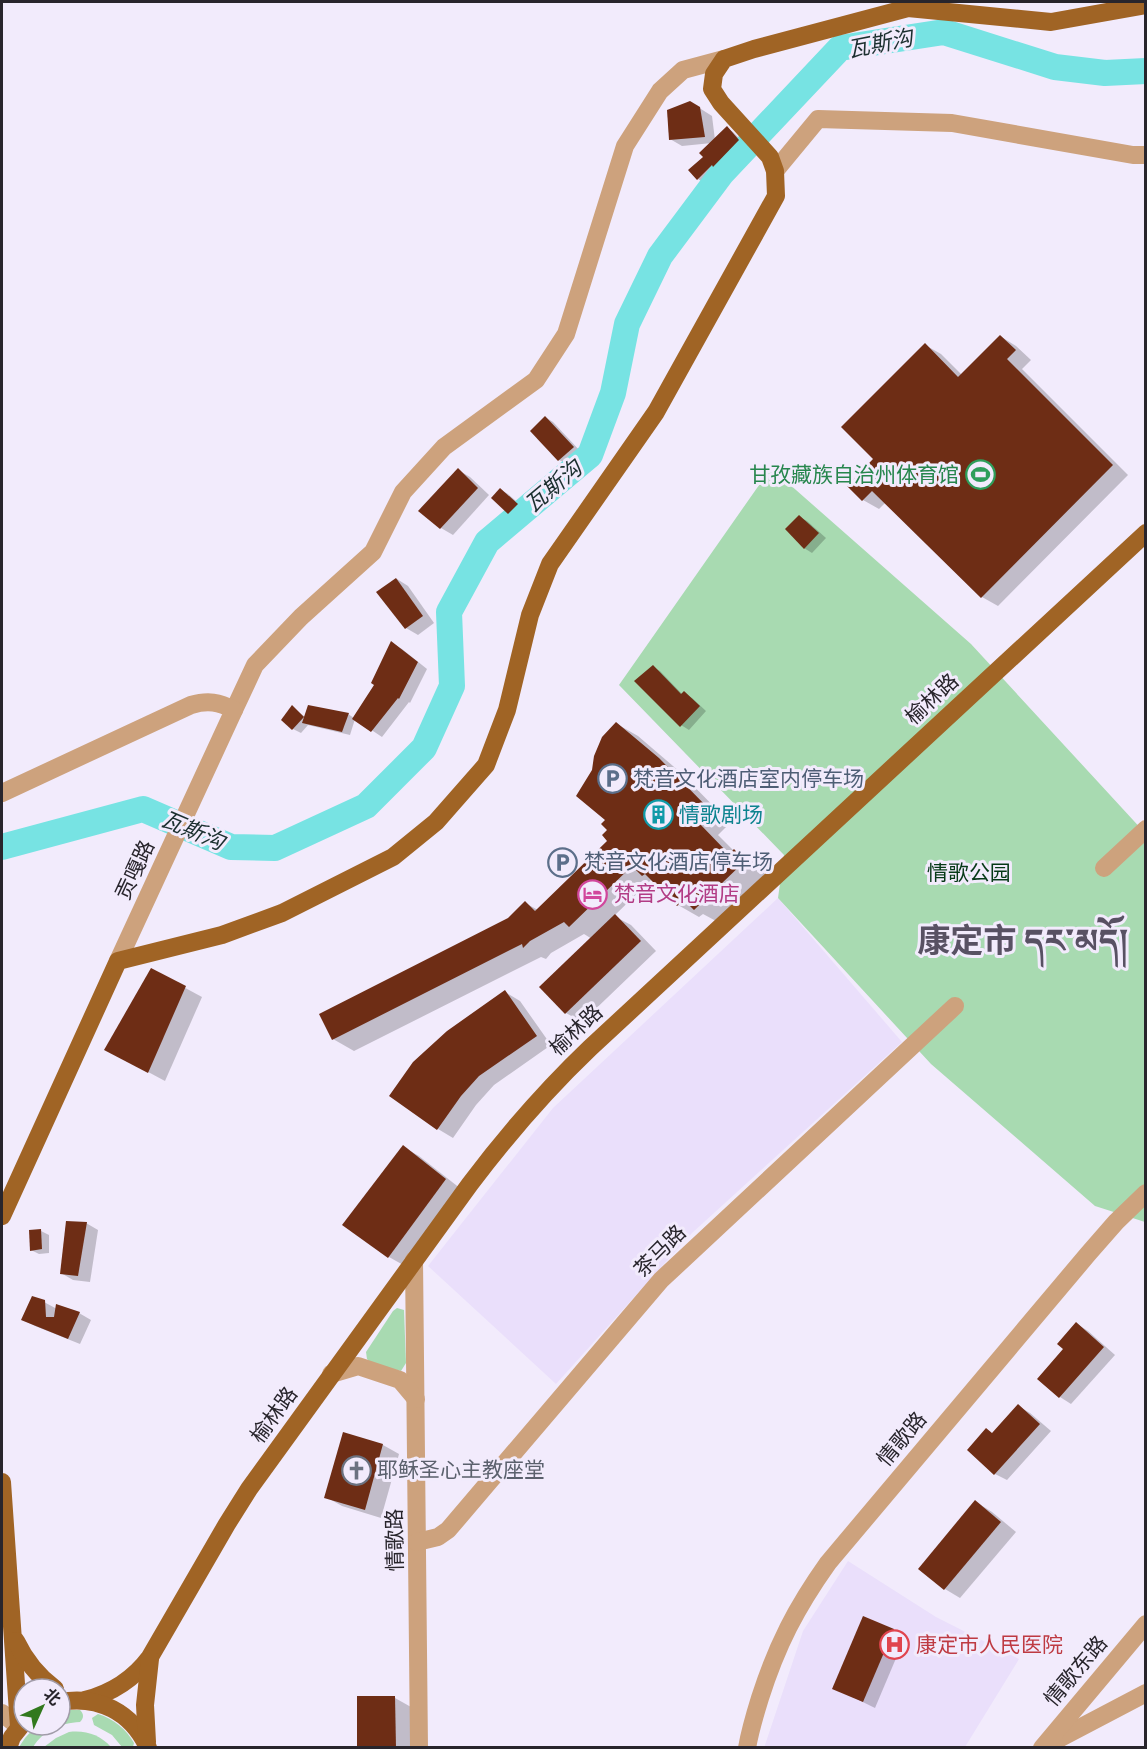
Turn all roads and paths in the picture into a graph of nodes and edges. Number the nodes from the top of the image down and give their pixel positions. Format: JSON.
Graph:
{"nodes":[{"id":1,"x":1146,"y":5,"type":"edge"},
{"id":2,"x":724,"y":59,"type":"junction"},
{"id":3,"x":1146,"y":155,"type":"edge"},
{"id":4,"x":773,"y":164,"type":"junction"},
{"id":5,"x":1146,"y":533,"type":"edge"},
{"id":6,"x":234,"y":710,"type":"junction"},
{"id":7,"x":2,"y":793,"type":"edge"},
{"id":8,"x":1146,"y":830,"type":"edge"},
{"id":9,"x":1104,"y":868,"type":"dead end"},
{"id":10,"x":118,"y":961,"type":"junction"},
{"id":11,"x":955,"y":1006,"type":"dead end"},
{"id":12,"x":1146,"y":1194,"type":"edge"},
{"id":13,"x":2,"y":1216,"type":"edge"},
{"id":14,"x":414,"y":1260,"type":"junction"},
{"id":15,"x":331,"y":1374,"type":"junction"},
{"id":16,"x":416,"y":1400,"type":"junction"},
{"id":17,"x":2,"y":1482,"type":"edge"},
{"id":18,"x":417,"y":1542,"type":"junction"},
{"id":19,"x":1146,"y":1624,"type":"edge"},
{"id":20,"x":13,"y":1633,"type":"junction"},
{"id":21,"x":150,"y":1657,"type":"junction"},
{"id":22,"x":17,"y":1677,"type":"edge"},
{"id":23,"x":41,"y":1677,"type":"edge"},
{"id":24,"x":1146,"y":1693,"type":"edge"},
{"id":25,"x":72,"y":1698,"type":"edge"},
{"id":26,"x":72,"y":1699,"type":"edge"},
{"id":27,"x":148,"y":1748,"type":"edge"},
{"id":28,"x":419,"y":1748,"type":"edge"},
{"id":29,"x":747,"y":1748,"type":"edge"},
{"id":30,"x":1042,"y":1748,"type":"edge"}],
"edges":[{"from":1,"to":2,"type":"main road"},
{"from":2,"to":4,"type":"main road"},
{"from":2,"to":6,"type":"street","name":"贡嘎路"},
{"from":3,"to":4,"type":"street"},
{"from":4,"to":10,"type":"main road"},
{"from":5,"to":14,"type":"main road","name":"榆林路"},
{"from":6,"to":7,"type":"street"},
{"from":6,"to":10,"type":"street","name":"贡嘎路"},
{"from":8,"to":9,"type":"street"},
{"from":10,"to":13,"type":"main road","name":"贡嘎路"},
{"from":11,"to":18,"type":"street","name":"茶马路"},
{"from":12,"to":29,"type":"street","name":"情歌路"},
{"from":14,"to":15,"type":"main road","name":"榆林路"},
{"from":14,"to":16,"type":"street","name":"情歌路"},
{"from":15,"to":16,"type":"street"},
{"from":15,"to":21,"type":"main road","name":"榆林路"},
{"from":16,"to":18,"type":"street","name":"情歌路"},
{"from":17,"to":20,"type":"main road"},
{"from":18,"to":28,"type":"street","name":"情歌路"},
{"from":19,"to":30,"type":"street","name":"情歌东路"},
{"from":20,"to":22,"type":"main road"},
{"from":20,"to":23,"type":"main road"},
{"from":21,"to":25,"type":"main road","name":"榆林路"},
{"from":21,"to":27,"type":"main road","name":"榆林路"},
{"from":24,"to":30,"type":"street"},
{"from":26,"to":27,"type":"main road"}]}
